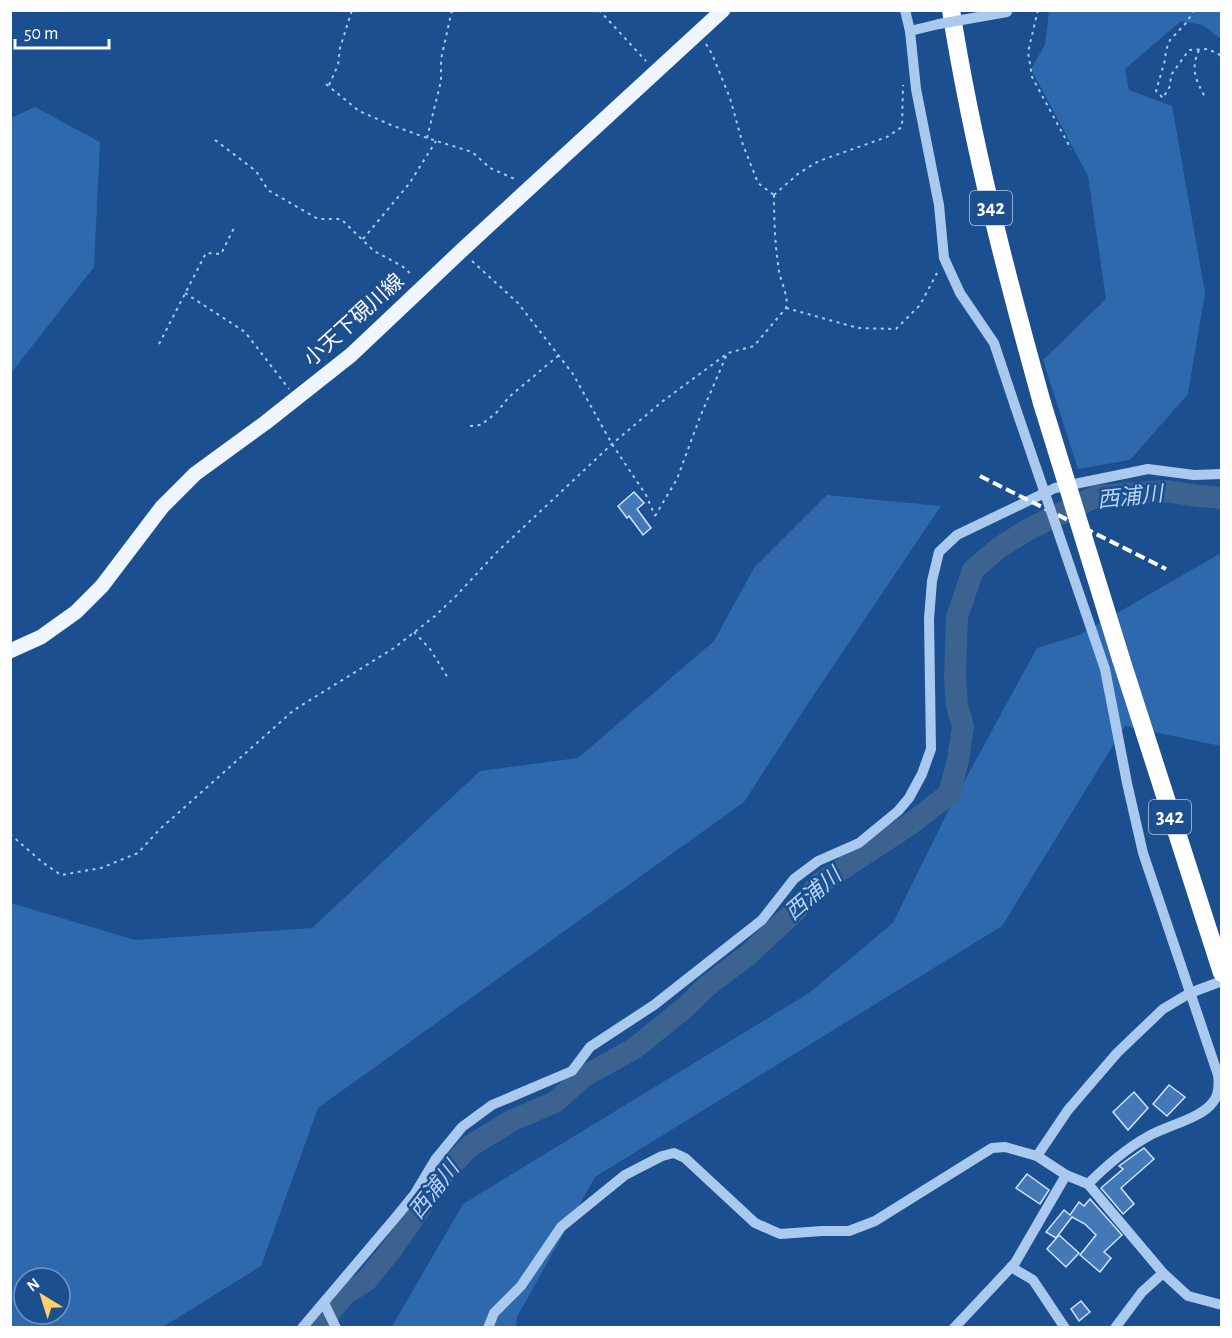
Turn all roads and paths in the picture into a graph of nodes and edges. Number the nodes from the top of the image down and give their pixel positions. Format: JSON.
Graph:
{"nodes":[{"id":1,"x":352,"y":10,"type":"edge"},
{"id":2,"x":452,"y":10,"type":"edge"},
{"id":3,"x":599,"y":10,"type":"edge"},
{"id":4,"x":723,"y":10,"type":"edge"},
{"id":5,"x":904,"y":10,"type":"edge"},
{"id":6,"x":1038,"y":10,"type":"edge"},
{"id":7,"x":1194,"y":10,"type":"edge"},
{"id":8,"x":1012,"y":11,"type":"edge"},
{"id":9,"x":945,"y":17,"type":"edge"},
{"id":10,"x":910,"y":31,"type":"junction"},
{"id":11,"x":697,"y":34,"type":"junction"},
{"id":12,"x":1199,"y":50,"type":"junction"},
{"id":13,"x":1221,"y":56,"type":"edge"},
{"id":14,"x":656,"y":72,"type":"junction"},
{"id":15,"x":903,"y":80,"type":"dead end"},
{"id":16,"x":1206,"y":99,"type":"dead end"},
{"id":17,"x":427,"y":138,"type":"junction"},
{"id":18,"x":214,"y":140,"type":"dead end"},
{"id":19,"x":436,"y":141,"type":"junction"},
{"id":20,"x":1071,"y":149,"type":"dead end"},
{"id":21,"x":531,"y":187,"type":"junction"},
{"id":22,"x":774,"y":195,"type":"junction"},
{"id":23,"x":235,"y":226,"type":"dead end"},
{"id":24,"x":363,"y":239,"type":"junction"},
{"id":25,"x":461,"y":251,"type":"junction"},
{"id":26,"x":937,"y":273,"type":"dead end"},
{"id":27,"x":425,"y":285,"type":"junction"},
{"id":28,"x":185,"y":293,"type":"junction"},
{"id":29,"x":786,"y":308,"type":"junction"},
{"id":30,"x":159,"y":344,"type":"dead end"},
{"id":31,"x":728,"y":353,"type":"junction"},
{"id":32,"x":559,"y":356,"type":"junction"},
{"id":33,"x":296,"y":398,"type":"junction"},
{"id":34,"x":470,"y":426,"type":"dead end"},
{"id":35,"x":612,"y":444,"type":"junction"},
{"id":36,"x":1221,"y":474,"type":"edge"},
{"id":37,"x":414,"y":632,"type":"junction"},
{"id":38,"x":10,"y":651,"type":"edge"},
{"id":39,"x":448,"y":678,"type":"dead end"},
{"id":40,"x":10,"y":834,"type":"edge"},
{"id":41,"x":1221,"y":973,"type":"edge"},
{"id":42,"x":1221,"y":981,"type":"edge"},
{"id":43,"x":1191,"y":993,"type":"junction"},
{"id":44,"x":1220,"y":1086,"type":"edge"},
{"id":45,"x":1037,"y":1156,"type":"junction"},
{"id":46,"x":1066,"y":1175,"type":"junction"},
{"id":47,"x":1088,"y":1184,"type":"junction"},
{"id":48,"x":1011,"y":1267,"type":"junction"},
{"id":49,"x":1163,"y":1273,"type":"junction"},
{"id":50,"x":324,"y":1303,"type":"junction"},
{"id":51,"x":1221,"y":1305,"type":"edge"},
{"id":52,"x":302,"y":1328,"type":"edge"},
{"id":53,"x":336,"y":1328,"type":"edge"},
{"id":54,"x":488,"y":1328,"type":"edge"},
{"id":55,"x":954,"y":1328,"type":"edge"},
{"id":56,"x":1065,"y":1328,"type":"edge"},
{"id":57,"x":1115,"y":1328,"type":"edge"}],
"edges":[{"from":1,"to":17,"type":"path"},
{"from":2,"to":17,"type":"path"},
{"from":3,"to":14,"type":"path"},
{"from":4,"to":11,"type":"main road","name":"小天下硯川線"},
{"from":5,"to":10,"type":"street"},
{"from":6,"to":20,"type":"path"},
{"from":7,"to":12,"type":"path"},
{"from":8,"to":9,"type":"street","bridge":true},
{"from":9,"to":10,"type":"street"},
{"from":9,"to":41,"type":"highway","number":"342","bridge":true},
{"from":10,"to":43,"type":"street","bridge":true},
{"from":11,"to":14,"type":"main road","name":"小天下硯川線"},
{"from":11,"to":22,"type":"path"},
{"from":12,"to":13,"type":"path"},
{"from":12,"to":16,"type":"path"},
{"from":14,"to":21,"type":"main road","name":"小天下硯川線"},
{"from":15,"to":22,"type":"path"},
{"from":17,"to":19,"type":"path"},
{"from":18,"to":24,"type":"path"},
{"from":19,"to":21,"type":"path"},
{"from":19,"to":24,"type":"path"},
{"from":21,"to":25,"type":"main road","name":"小天下硯川線"},
{"from":22,"to":29,"type":"path"},
{"from":23,"to":28,"type":"path"},
{"from":24,"to":27,"type":"path"},
{"from":25,"to":27,"type":"main road","name":"小天下硯川線"},
{"from":25,"to":32,"type":"path"},
{"from":26,"to":29,"type":"path"},
{"from":27,"to":33,"type":"main road","name":"小天下硯川線"},
{"from":28,"to":30,"type":"path"},
{"from":28,"to":33,"type":"path"},
{"from":29,"to":31,"type":"path"},
{"from":31,"to":35,"type":"path"},
{"from":31,"to":35,"type":"path"},
{"from":32,"to":34,"type":"path"},
{"from":32,"to":35,"type":"path"},
{"from":33,"to":38,"type":"main road","name":"小天下硯川線"},
{"from":35,"to":37,"type":"path"},
{"from":36,"to":50,"type":"street"},
{"from":37,"to":39,"type":"path"},
{"from":37,"to":40,"type":"path"},
{"from":42,"to":43,"type":"street"},
{"from":43,"to":44,"type":"street"},
{"from":43,"to":45,"type":"street"},
{"from":44,"to":47,"type":"street"},
{"from":45,"to":46,"type":"street"},
{"from":45,"to":54,"type":"street"},
{"from":46,"to":47,"type":"street"},
{"from":46,"to":48,"type":"street"},
{"from":47,"to":49,"type":"street"},
{"from":48,"to":55,"type":"street"},
{"from":48,"to":56,"type":"street"},
{"from":49,"to":51,"type":"street"},
{"from":49,"to":57,"type":"street"},
{"from":50,"to":52,"type":"street"},
{"from":50,"to":53,"type":"street"}]}
